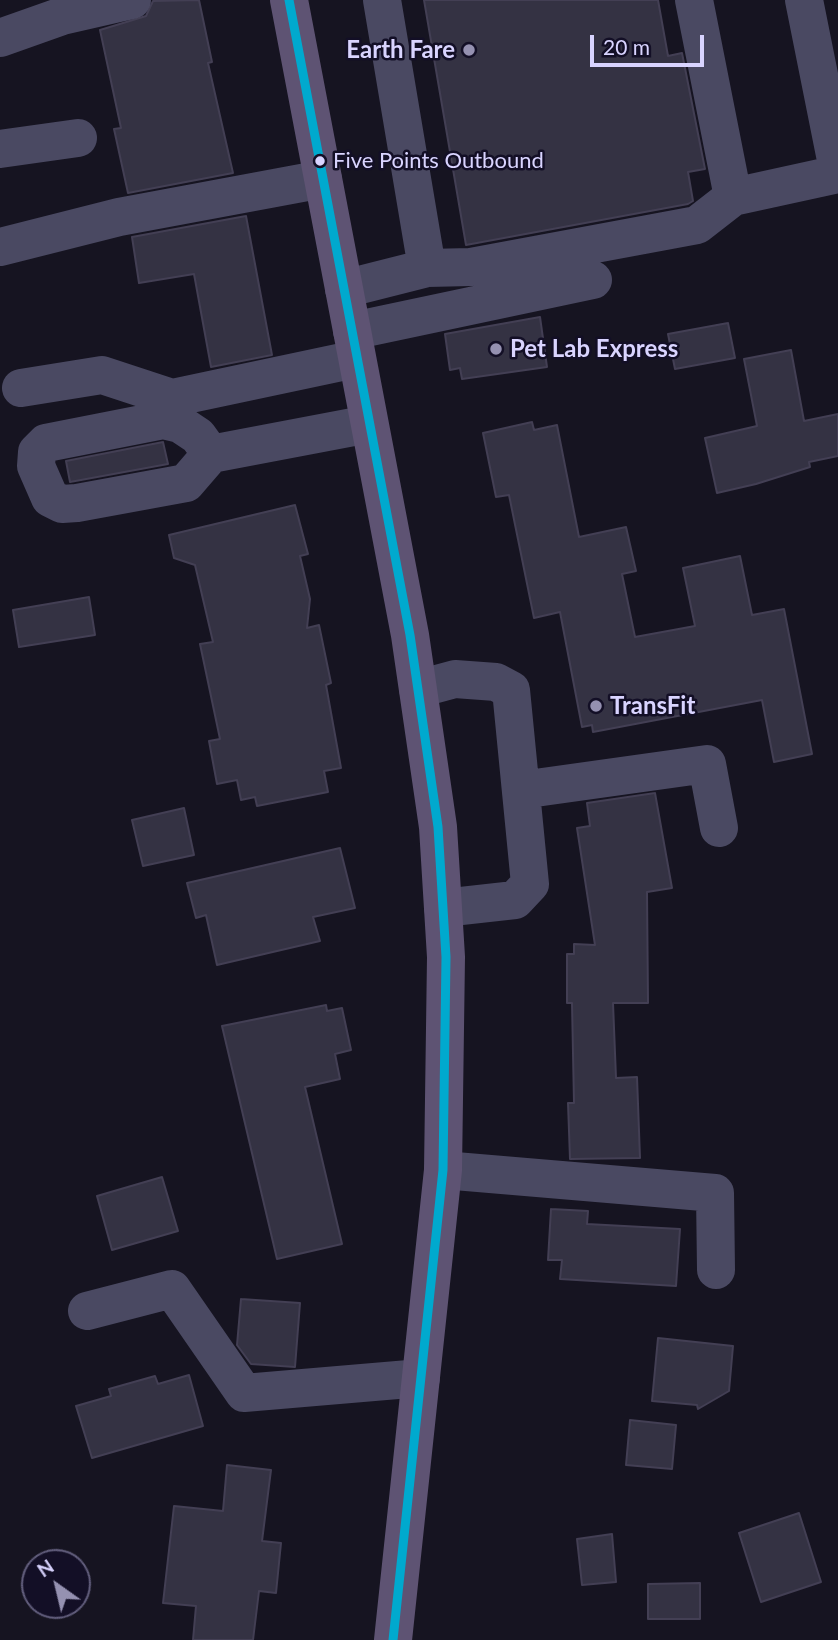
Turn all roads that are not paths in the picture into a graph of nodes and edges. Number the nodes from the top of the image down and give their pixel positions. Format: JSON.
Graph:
{"nodes":[{"id":1,"x":132,"y":0,"type":"edge"},
{"id":2,"x":289,"y":0,"type":"edge"},
{"id":3,"x":382,"y":0,"type":"edge"},
{"id":4,"x":694,"y":0,"type":"edge"},
{"id":5,"x":804,"y":0,"type":"edge"},
{"id":6,"x":0,"y":38,"type":"edge"},
{"id":7,"x":78,"y":138,"type":"dead end"},
{"id":8,"x":0,"y":149,"type":"edge"},
{"id":9,"x":838,"y":172,"type":"edge"},
{"id":10,"x":323,"y":179,"type":"junction"},
{"id":11,"x":733,"y":197,"type":"junction"},
{"id":12,"x":0,"y":247,"type":"edge"},
{"id":13,"x":427,"y":268,"type":"junction"},
{"id":14,"x":593,"y":281,"type":"dead end"},
{"id":15,"x":344,"y":289,"type":"junction"},
{"id":16,"x":354,"y":345,"type":"junction"},
{"id":17,"x":21,"y":388,"type":"dead end"},
{"id":18,"x":369,"y":424,"type":"junction"},
{"id":19,"x":211,"y":454,"type":"dead end"},
{"id":20,"x":418,"y":689,"type":"junction"},
{"id":21,"x":521,"y":790,"type":"junction"},
{"id":22,"x":719,"y":828,"type":"dead end"},
{"id":23,"x":443,"y":908,"type":"junction"},
{"id":24,"x":443,"y":1170,"type":"junction"},
{"id":25,"x":716,"y":1270,"type":"dead end"},
{"id":26,"x":87,"y":1311,"type":"dead end"},
{"id":27,"x":421,"y":1378,"type":"junction"},
{"id":28,"x":393,"y":1640,"type":"edge"}],
"edges":[{"from":1,"to":6,"type":"lane"},
{"from":2,"to":10,"type":"main road"},
{"from":3,"to":13,"type":"lane"},
{"from":4,"to":11,"type":"lane"},
{"from":5,"to":9,"type":"lane"},
{"from":7,"to":8,"type":"lane"},
{"from":9,"to":11,"type":"lane"},
{"from":10,"to":12,"type":"lane"},
{"from":10,"to":15,"type":"main road"},
{"from":11,"to":13,"type":"lane"},
{"from":13,"to":15,"type":"lane"},
{"from":14,"to":16,"type":"lane"},
{"from":15,"to":16,"type":"main road"},
{"from":16,"to":17,"type":"lane"},
{"from":16,"to":18,"type":"main road"},
{"from":18,"to":19,"type":"lane"},
{"from":18,"to":20,"type":"main road"},
{"from":20,"to":21,"type":"lane"},
{"from":20,"to":23,"type":"main road"},
{"from":21,"to":22,"type":"lane"},
{"from":21,"to":23,"type":"lane"},
{"from":23,"to":24,"type":"main road"},
{"from":24,"to":25,"type":"lane"},
{"from":24,"to":27,"type":"main road"},
{"from":26,"to":27,"type":"lane"},
{"from":27,"to":28,"type":"main road"}]}
